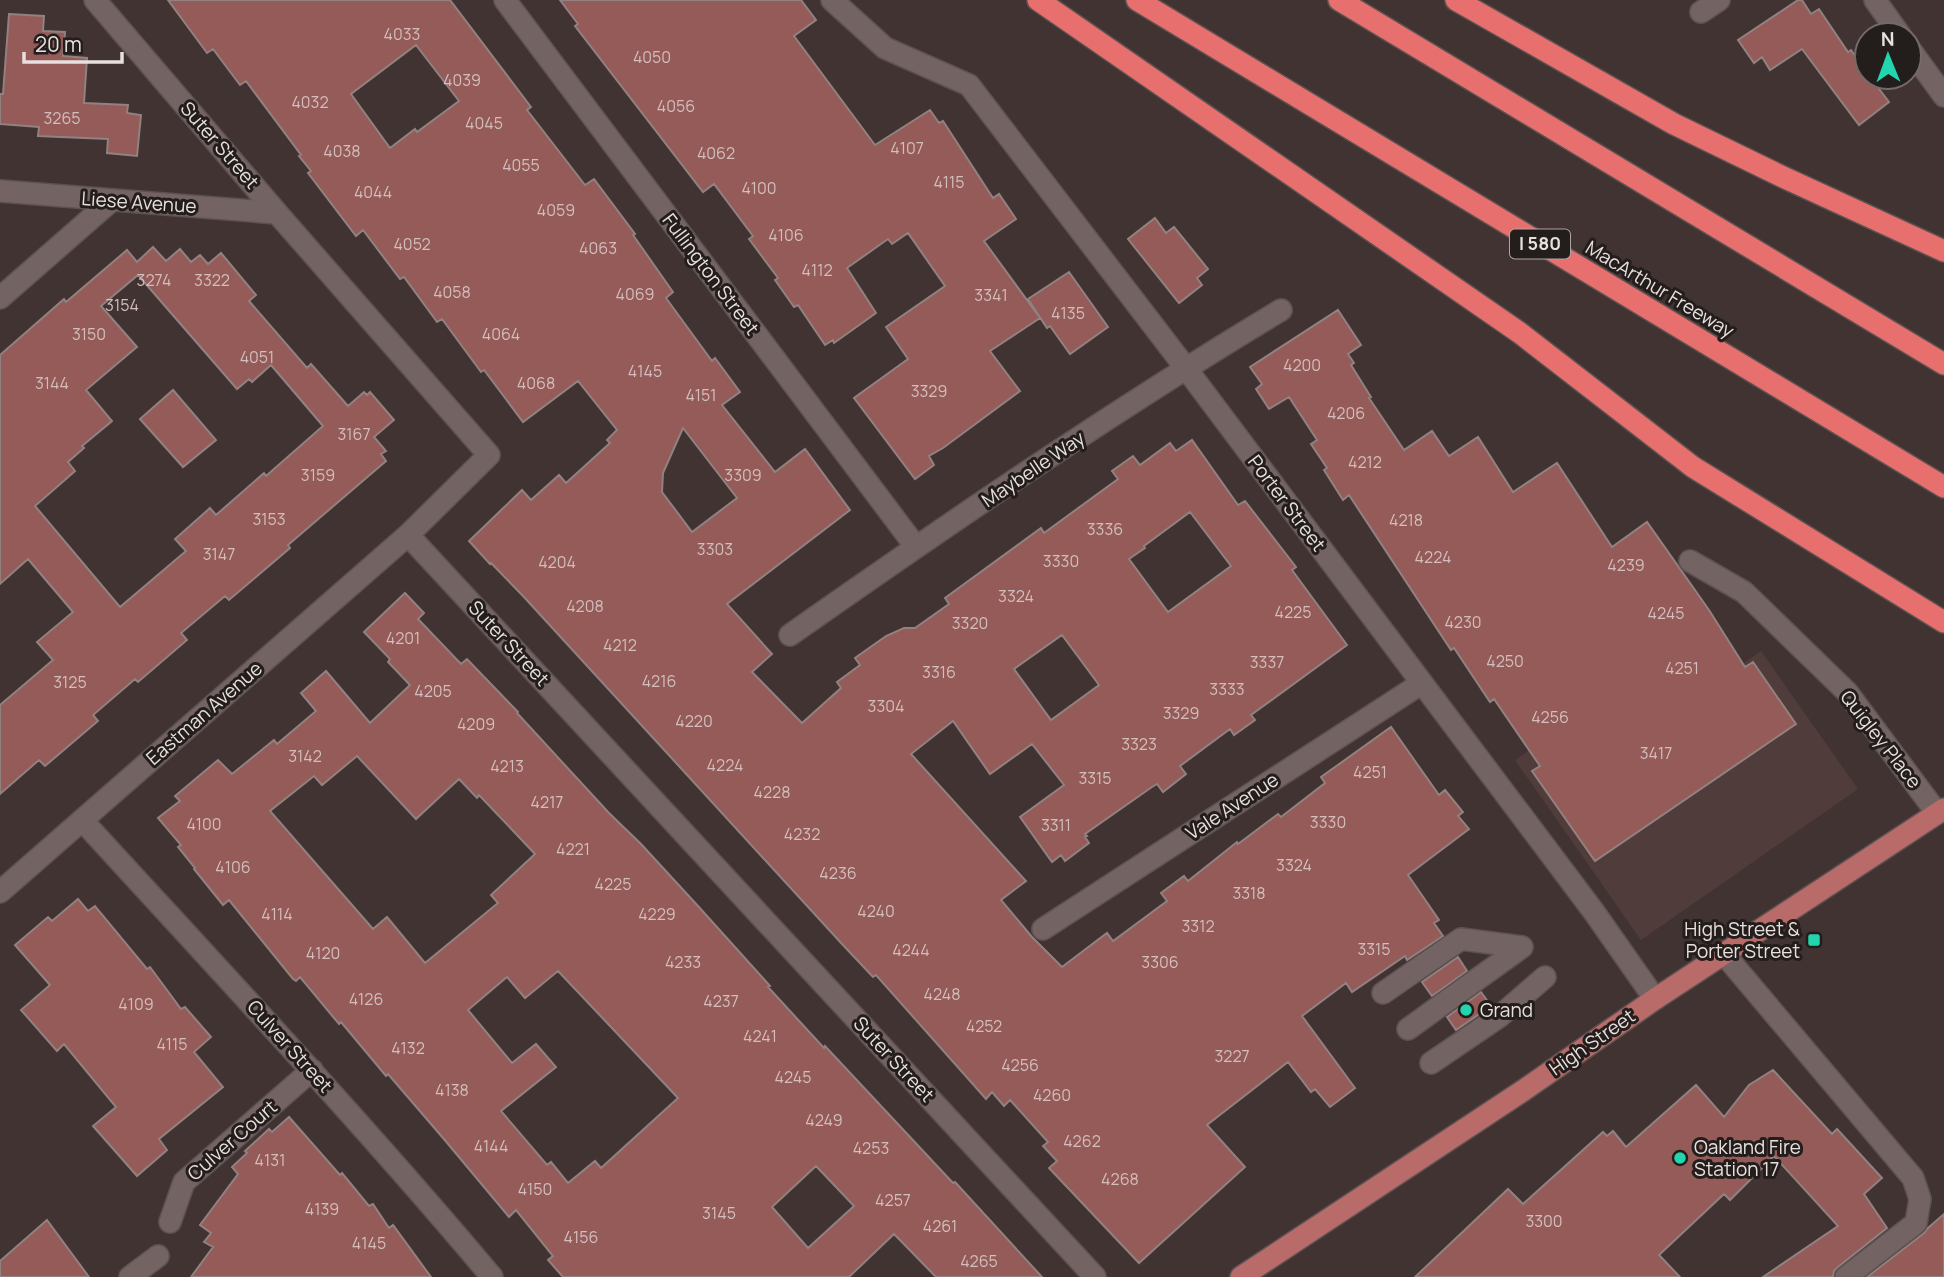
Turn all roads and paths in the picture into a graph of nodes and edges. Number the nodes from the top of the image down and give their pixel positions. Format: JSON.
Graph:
{"nodes":[{"id":1,"x":95,"y":0,"type":"edge"},
{"id":2,"x":505,"y":0,"type":"edge"},
{"id":3,"x":832,"y":0,"type":"edge"},
{"id":4,"x":1038,"y":0,"type":"edge"},
{"id":5,"x":1137,"y":0,"type":"edge"},
{"id":6,"x":1339,"y":0,"type":"edge"},
{"id":7,"x":1456,"y":0,"type":"edge"},
{"id":8,"x":1875,"y":0,"type":"edge"},
{"id":9,"x":1890,"y":21,"type":"edge"},
{"id":10,"x":1923,"y":67,"type":"edge"},
{"id":11,"x":1944,"y":96,"type":"edge"},
{"id":12,"x":0,"y":191,"type":"edge"},
{"id":13,"x":112,"y":200,"type":"junction"},
{"id":14,"x":277,"y":213,"type":"junction"},
{"id":15,"x":1944,"y":251,"type":"edge"},
{"id":16,"x":0,"y":298,"type":"edge"},
{"id":17,"x":1281,"y":310,"type":"dead end"},
{"id":18,"x":1944,"y":364,"type":"edge"},
{"id":19,"x":1185,"y":368,"type":"junction"},
{"id":20,"x":1944,"y":487,"type":"edge"},
{"id":21,"x":408,"y":535,"type":"junction"},
{"id":22,"x":916,"y":547,"type":"junction"},
{"id":23,"x":1690,"y":561,"type":"dead end"},
{"id":24,"x":1944,"y":622,"type":"edge"},
{"id":25,"x":790,"y":635,"type":"dead end"},
{"id":26,"x":1422,"y":683,"type":"junction"},
{"id":27,"x":1941,"y":811,"type":"edge"},
{"id":28,"x":82,"y":820,"type":"junction"},
{"id":29,"x":0,"y":892,"type":"edge"},
{"id":30,"x":1043,"y":929,"type":"dead end"},
{"id":31,"x":1724,"y":954,"type":"junction"},
{"id":32,"x":1545,"y":977,"type":"dead end"},
{"id":33,"x":1383,"y":993,"type":"dead end"},
{"id":34,"x":1655,"y":999,"type":"junction"},
{"id":35,"x":1408,"y":1029,"type":"dead end"},
{"id":36,"x":1432,"y":1063,"type":"dead end"},
{"id":37,"x":312,"y":1070,"type":"junction"},
{"id":38,"x":170,"y":1222,"type":"dead end"},
{"id":39,"x":158,"y":1256,"type":"dead end"},
{"id":40,"x":130,"y":1277,"type":"edge"},
{"id":41,"x":492,"y":1277,"type":"edge"},
{"id":42,"x":1096,"y":1277,"type":"edge"},
{"id":43,"x":1241,"y":1277,"type":"edge"},
{"id":44,"x":1846,"y":1277,"type":"edge"}],
"edges":[{"from":1,"to":14,"type":"street","name":"Suter Street"},
{"from":2,"to":22,"type":"street","name":"Fullington Street"},
{"from":3,"to":19,"type":"street","name":"Porter Street"},
{"from":4,"to":24,"type":"highway"},
{"from":5,"to":20,"type":"highway","name":"MacArthur Freeway","number":"I 580"},
{"from":6,"to":18,"type":"highway"},
{"from":7,"to":15,"type":"highway"},
{"from":8,"to":9,"type":"street"},
{"from":10,"to":11,"type":"street"},
{"from":12,"to":13,"type":"street","name":"Liese Avenue"},
{"from":13,"to":14,"type":"street","name":"Liese Avenue"},
{"from":13,"to":16,"type":"street"},
{"from":14,"to":21,"type":"street","name":"Suter Street"},
{"from":17,"to":19,"type":"street","name":"Maybelle Way"},
{"from":19,"to":22,"type":"street","name":"Maybelle Way"},
{"from":19,"to":26,"type":"street","name":"Porter Street"},
{"from":21,"to":28,"type":"street","name":"Eastman Avenue"},
{"from":21,"to":42,"type":"street","name":"Suter Street"},
{"from":22,"to":25,"type":"street","name":"Maybelle Way"},
{"from":23,"to":27,"type":"street","name":"Quigley Place"},
{"from":26,"to":30,"type":"street","name":"Vale Avenue"},
{"from":26,"to":34,"type":"street","name":"Porter Street"},
{"from":27,"to":31,"type":"main road","name":"High Street"},
{"from":28,"to":29,"type":"street","name":"Eastman Avenue"},
{"from":28,"to":37,"type":"street","name":"Culver Street"},
{"from":31,"to":34,"type":"main road","name":"High Street"},
{"from":31,"to":44,"type":"street"},
{"from":32,"to":36,"type":"street"},
{"from":33,"to":35,"type":"street"},
{"from":34,"to":43,"type":"main road","name":"High Street"},
{"from":37,"to":38,"type":"street","name":"Culver Court"},
{"from":37,"to":41,"type":"street","name":"Culver Street"},
{"from":39,"to":40,"type":"street"}]}
